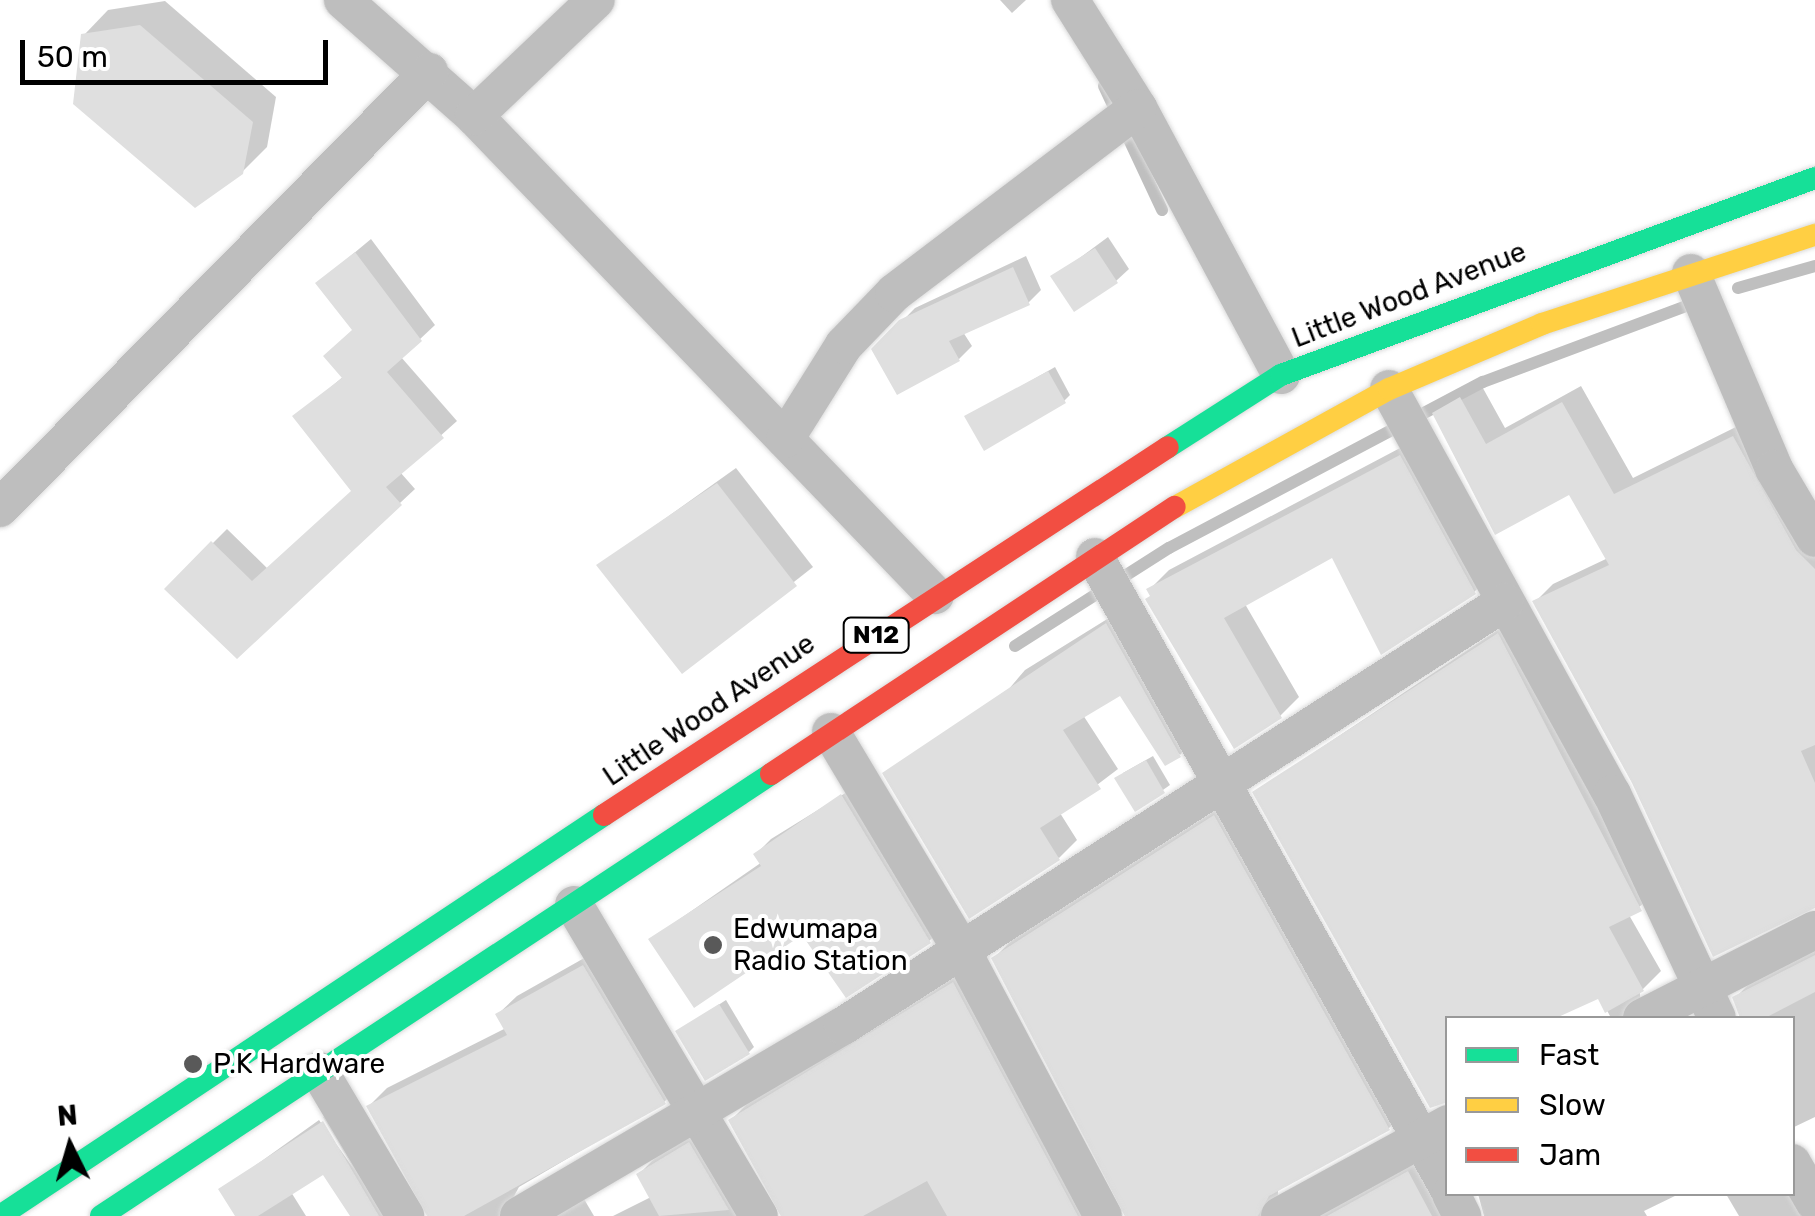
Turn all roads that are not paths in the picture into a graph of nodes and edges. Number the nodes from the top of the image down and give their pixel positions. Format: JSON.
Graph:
{"nodes":[{"id":1,"x":343,"y":0,"type":"edge"},
{"id":2,"x":596,"y":0,"type":"edge"},
{"id":3,"x":1070,"y":0,"type":"edge"},
{"id":4,"x":429,"y":72,"type":"junction"},
{"id":5,"x":1138,"y":108,"type":"junction"},
{"id":6,"x":474,"y":116,"type":"junction"},
{"id":7,"x":1815,"y":178,"type":"edge"},
{"id":8,"x":1815,"y":235,"type":"edge"},
{"id":9,"x":1691,"y":274,"type":"junction"},
{"id":10,"x":1281,"y":375,"type":"junction"},
{"id":11,"x":1389,"y":389,"type":"junction"},
{"id":12,"x":784,"y":440,"type":"junction"},
{"id":13,"x":6,"y":490,"type":"edge"},
{"id":14,"x":1815,"y":538,"type":"edge"},
{"id":15,"x":1095,"y":557,"type":"junction"},
{"id":16,"x":935,"y":596,"type":"junction"},
{"id":17,"x":1506,"y":602,"type":"junction"},
{"id":18,"x":830,"y":732,"type":"junction"},
{"id":19,"x":1223,"y":782,"type":"junction"},
{"id":20,"x":574,"y":905,"type":"junction"},
{"id":21,"x":1815,"y":930,"type":"edge"},
{"id":22,"x":962,"y":952,"type":"junction"},
{"id":23,"x":1708,"y":1002,"type":"edge"},
{"id":24,"x":1650,"y":1016,"type":"edge"},
{"id":25,"x":319,"y":1071,"type":"junction"},
{"id":26,"x":694,"y":1110,"type":"junction"},
{"id":27,"x":1435,"y":1131,"type":"edge"},
{"id":28,"x":1795,"y":1168,"type":"edge"},
{"id":29,"x":1445,"y":1173,"type":"edge"},
{"id":30,"x":1815,"y":1203,"type":"edge"},
{"id":31,"x":0,"y":1216,"type":"edge"},
{"id":32,"x":101,"y":1216,"type":"edge"},
{"id":33,"x":405,"y":1216,"type":"edge"},
{"id":34,"x":518,"y":1216,"type":"edge"},
{"id":35,"x":759,"y":1216,"type":"edge"},
{"id":36,"x":1104,"y":1216,"type":"edge"},
{"id":37,"x":1280,"y":1216,"type":"edge"}],
"edges":[{"from":1,"to":4,"type":"street"},
{"from":2,"to":6,"type":"street"},
{"from":3,"to":5,"type":"street"},
{"from":4,"to":6,"type":"street"},
{"from":4,"to":13,"type":"street"},
{"from":5,"to":10,"type":"street"},
{"from":5,"to":12,"type":"street"},
{"from":6,"to":12,"type":"street"},
{"from":7,"to":10,"type":"highway","name":"Little Wood Avenue","number":"N12"},
{"from":8,"to":9,"type":"highway","number":"N12"},
{"from":9,"to":11,"type":"highway","number":"N12"},
{"from":9,"to":14,"type":"street"},
{"from":10,"to":16,"type":"highway","name":"Little Wood Avenue","number":"N12"},
{"from":11,"to":15,"type":"highway","number":"N12"},
{"from":11,"to":17,"type":"street"},
{"from":12,"to":16,"type":"street"},
{"from":15,"to":18,"type":"highway","number":"N12"},
{"from":15,"to":19,"type":"street"},
{"from":16,"to":31,"type":"highway","name":"Little Wood Avenue","number":"N12"},
{"from":17,"to":19,"type":"street"},
{"from":17,"to":23,"type":"street"},
{"from":18,"to":20,"type":"highway","number":"N12"},
{"from":18,"to":22,"type":"street"},
{"from":19,"to":22,"type":"street"},
{"from":19,"to":27,"type":"street"},
{"from":20,"to":25,"type":"highway","number":"N12"},
{"from":20,"to":26,"type":"street"},
{"from":21,"to":23,"type":"street"},
{"from":22,"to":26,"type":"street"},
{"from":22,"to":36,"type":"street"},
{"from":23,"to":24,"type":"street"},
{"from":25,"to":32,"type":"highway","number":"N12"},
{"from":25,"to":33,"type":"street"},
{"from":26,"to":34,"type":"street"},
{"from":26,"to":35,"type":"street"},
{"from":27,"to":29,"type":"street"},
{"from":27,"to":37,"type":"street"},
{"from":28,"to":30,"type":"street"}]}
